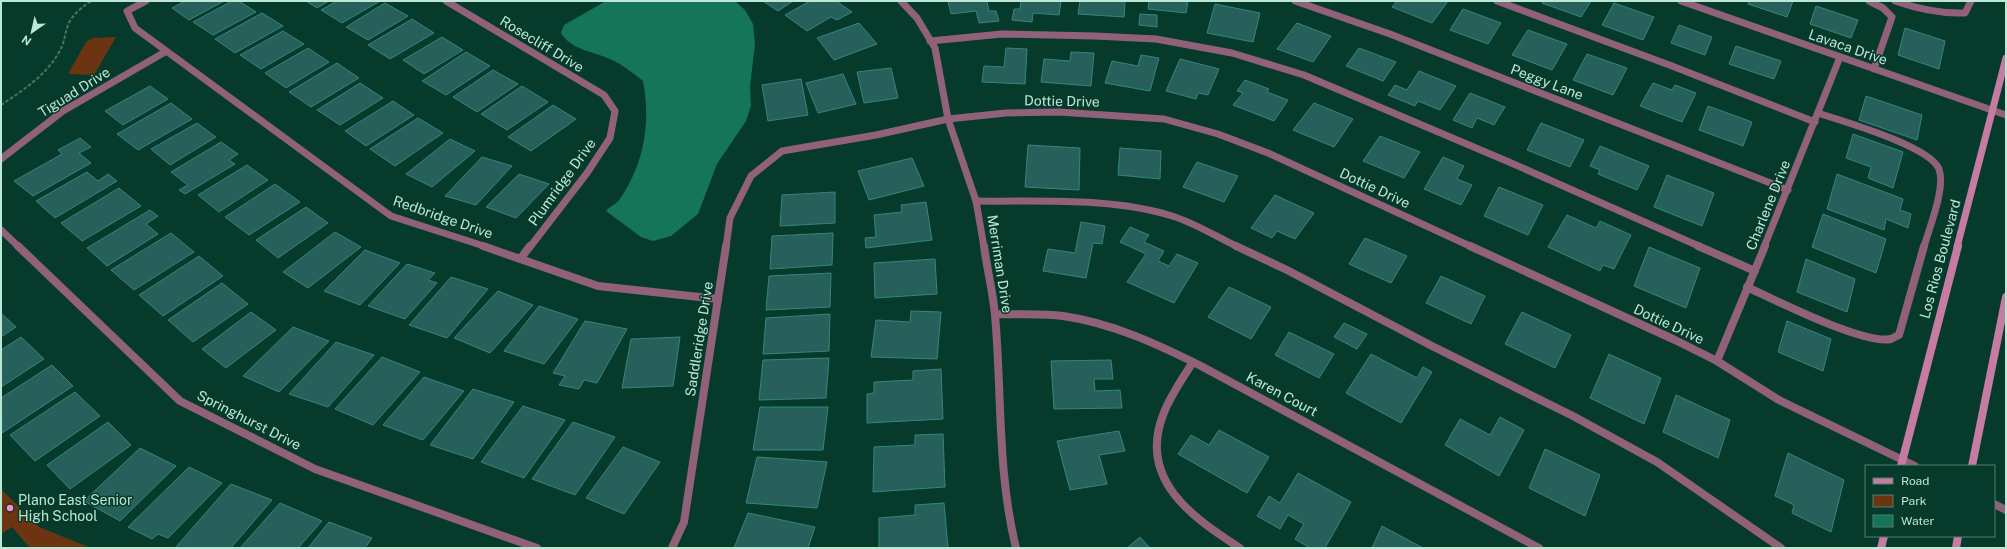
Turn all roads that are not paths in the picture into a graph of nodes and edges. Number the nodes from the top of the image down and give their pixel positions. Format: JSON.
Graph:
{"nodes":[{"id":1,"x":146,"y":1,"type":"edge"},
{"id":2,"x":446,"y":1,"type":"edge"},
{"id":3,"x":900,"y":1,"type":"edge"},
{"id":4,"x":1295,"y":1,"type":"edge"},
{"id":5,"x":1497,"y":1,"type":"edge"},
{"id":6,"x":1681,"y":1,"type":"edge"},
{"id":7,"x":1869,"y":1,"type":"edge"},
{"id":8,"x":1895,"y":1,"type":"edge"},
{"id":9,"x":1971,"y":1,"type":"edge"},
{"id":10,"x":930,"y":42,"type":"junction"},
{"id":11,"x":165,"y":52,"type":"junction"},
{"id":12,"x":1840,"y":57,"type":"junction"},
{"id":13,"x":2006,"y":58,"type":"edge"},
{"id":14,"x":1874,"y":69,"type":"junction"},
{"id":15,"x":604,"y":95,"type":"joint"},
{"id":16,"x":1993,"y":110,"type":"junction"},
{"id":17,"x":1818,"y":113,"type":"junction"},
{"id":18,"x":2006,"y":115,"type":"edge"},
{"id":19,"x":948,"y":119,"type":"junction"},
{"id":20,"x":1815,"y":122,"type":"junction"},
{"id":21,"x":782,"y":152,"type":"joint"},
{"id":22,"x":1,"y":159,"type":"edge"},
{"id":23,"x":1788,"y":190,"type":"junction"},
{"id":24,"x":976,"y":201,"type":"junction"},
{"id":25,"x":1,"y":230,"type":"edge"},
{"id":26,"x":521,"y":258,"type":"junction"},
{"id":27,"x":1755,"y":271,"type":"junction"},
{"id":28,"x":1748,"y":287,"type":"junction"},
{"id":29,"x":2006,"y":297,"type":"edge"},
{"id":30,"x":718,"y":299,"type":"junction"},
{"id":31,"x":995,"y":314,"type":"junction"},
{"id":32,"x":1717,"y":361,"type":"junction"},
{"id":33,"x":1193,"y":362,"type":"junction"},
{"id":34,"x":1901,"y":463,"type":"edge"},
{"id":35,"x":1972,"y":465,"type":"edge"},
{"id":36,"x":1995,"y":504,"type":"edge"},
{"id":37,"x":2006,"y":510,"type":"edge"},
{"id":38,"x":1884,"y":537,"type":"edge"},
{"id":39,"x":1958,"y":537,"type":"edge"},
{"id":40,"x":537,"y":548,"type":"edge"},
{"id":41,"x":672,"y":548,"type":"edge"},
{"id":42,"x":1016,"y":548,"type":"edge"},
{"id":43,"x":1240,"y":548,"type":"edge"},
{"id":44,"x":1539,"y":548,"type":"edge"},
{"id":45,"x":1781,"y":548,"type":"edge"},
{"id":46,"x":1881,"y":548,"type":"edge"},
{"id":47,"x":1956,"y":548,"type":"edge"}],
"edges":[{"from":1,"to":11,"type":"street","name":"Redbridge Drive"},
{"from":2,"to":15,"type":"street","name":"Rosecliff Drive"},
{"from":3,"to":10,"type":"street","name":"Merriman Drive"},
{"from":4,"to":23,"type":"street","name":"Peggy Lane"},
{"from":5,"to":20,"type":"street"},
{"from":6,"to":12,"type":"street","name":"Lavaca Drive"},
{"from":7,"to":14,"type":"street"},
{"from":8,"to":9,"type":"street"},
{"from":10,"to":19,"type":"street","name":"Merriman Drive"},
{"from":10,"to":27,"type":"street"},
{"from":11,"to":22,"type":"street","name":"Tiguad Drive"},
{"from":11,"to":26,"type":"street","name":"Redbridge Drive"},
{"from":12,"to":14,"type":"street","name":"Lavaca Drive"},
{"from":12,"to":17,"type":"street","name":"Charlene Drive"},
{"from":13,"to":16,"type":"main road","name":"Los Rios Boulevard"},
{"from":14,"to":16,"type":"street","name":"Lavaca Drive"},
{"from":15,"to":26,"type":"street","name":"Plumridge Drive"},
{"from":16,"to":18,"type":"street","name":"Lavaca Drive"},
{"from":16,"to":34,"type":"main road","name":"Los Rios Boulevard"},
{"from":17,"to":20,"type":"street","name":"Charlene Drive"},
{"from":17,"to":28,"type":"street"},
{"from":19,"to":21,"type":"street","name":"Dottie Drive"},
{"from":19,"to":24,"type":"street","name":"Merriman Drive"},
{"from":19,"to":32,"type":"street","name":"Dottie Drive"},
{"from":20,"to":23,"type":"street","name":"Charlene Drive"},
{"from":21,"to":30,"type":"street","name":"Saddleridge Drive"},
{"from":23,"to":27,"type":"street","name":"Charlene Drive"},
{"from":24,"to":31,"type":"street","name":"Merriman Drive"},
{"from":24,"to":45,"type":"street"},
{"from":25,"to":40,"type":"street","name":"Springhurst Drive"},
{"from":26,"to":30,"type":"street","name":"Redbridge Drive"},
{"from":27,"to":28,"type":"street","name":"Charlene Drive"},
{"from":28,"to":32,"type":"street","name":"Charlene Drive"},
{"from":29,"to":35,"type":"main road"},
{"from":30,"to":41,"type":"street","name":"Saddleridge Drive"},
{"from":31,"to":33,"type":"street","name":"Karen Court"},
{"from":31,"to":42,"type":"street","name":"Merriman Drive"},
{"from":32,"to":34,"type":"street","name":"Dottie Drive"},
{"from":33,"to":43,"type":"street"},
{"from":33,"to":44,"type":"street","name":"Karen Court"},
{"from":36,"to":37,"type":"street"},
{"from":38,"to":46,"type":"main road"},
{"from":39,"to":47,"type":"main road"}]}
